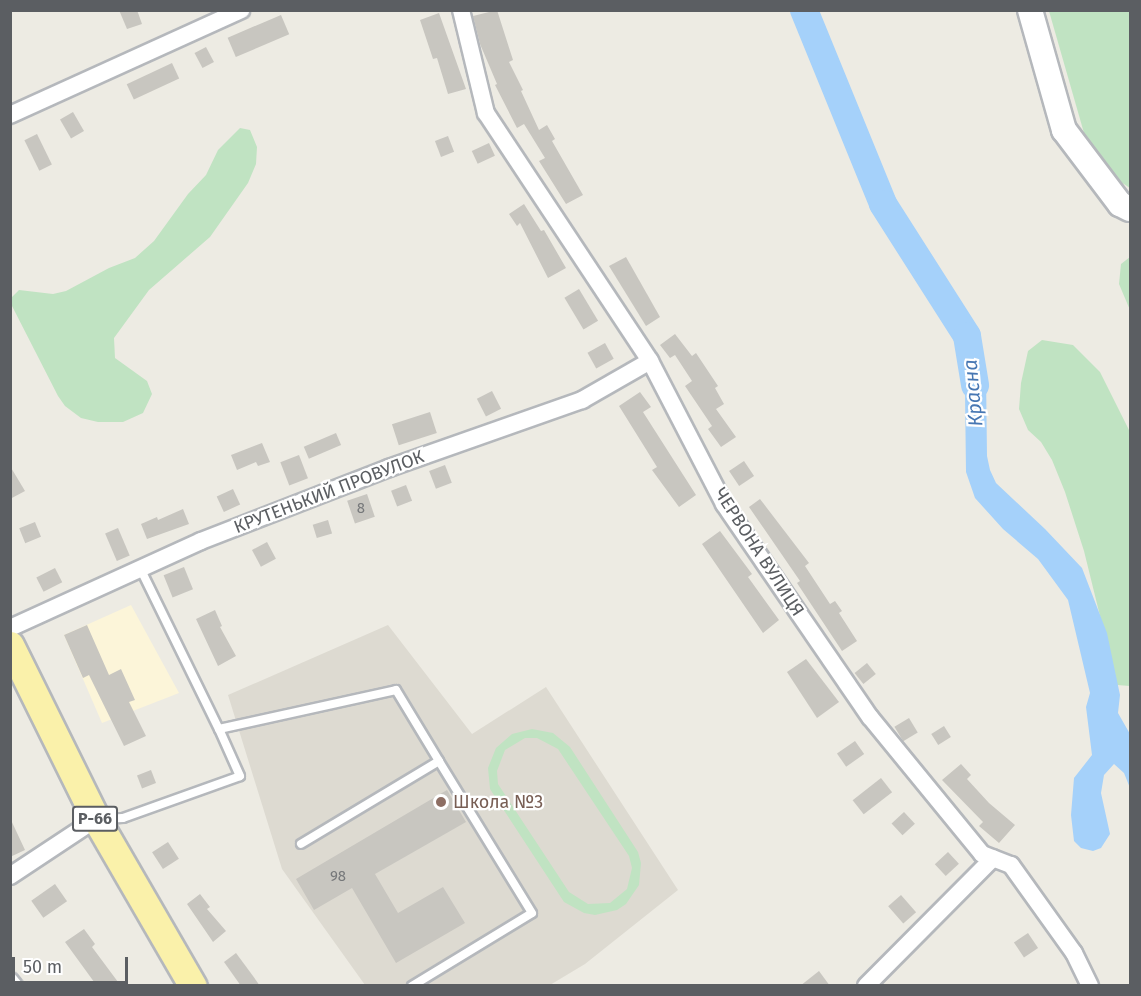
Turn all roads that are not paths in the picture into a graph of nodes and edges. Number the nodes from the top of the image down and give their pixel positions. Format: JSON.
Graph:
{"nodes":[{"id":1,"x":241,"y":10,"type":"edge"},
{"id":2,"x":461,"y":10,"type":"edge"},
{"id":3,"x":1030,"y":10,"type":"edge"},
{"id":4,"x":10,"y":115,"type":"edge"},
{"id":5,"x":1131,"y":209,"type":"edge"},
{"id":6,"x":650,"y":361,"type":"junction"},
{"id":7,"x":141,"y":570,"type":"junction"},
{"id":8,"x":10,"y":628,"type":"edge"},
{"id":9,"x":10,"y":645,"type":"edge"},
{"id":10,"x":219,"y":729,"type":"junction"},
{"id":11,"x":439,"y":761,"type":"junction"},
{"id":12,"x":96,"y":819,"type":"junction"},
{"id":13,"x":301,"y":844,"type":"dead end"},
{"id":14,"x":993,"y":858,"type":"junction"},
{"id":15,"x":10,"y":876,"type":"edge"},
{"id":16,"x":10,"y":981,"type":"edge"},
{"id":17,"x":14,"y":986,"type":"edge"},
{"id":18,"x":194,"y":986,"type":"edge"},
{"id":19,"x":412,"y":986,"type":"edge"},
{"id":20,"x":866,"y":986,"type":"edge"},
{"id":21,"x":1090,"y":986,"type":"edge"}],
"edges":[{"from":1,"to":4,"type":"street"},
{"from":2,"to":6,"type":"street","name":"ЧЕРВОНА ВУЛИЦЯ"},
{"from":3,"to":5,"type":"street"},
{"from":6,"to":7,"type":"street","name":"КРУТЕНЬКИЙ ПРОВУЛОК"},
{"from":6,"to":14,"type":"street","name":"ЧЕРВОНА ВУЛИЦЯ"},
{"from":7,"to":8,"type":"street","name":"КРУТЕНЬКИЙ ПРОВУЛОК"},
{"from":7,"to":10,"type":"lane"},
{"from":9,"to":12,"type":"main road","number":"Р-66"},
{"from":10,"to":11,"type":"lane"},
{"from":10,"to":12,"type":"lane"},
{"from":11,"to":13,"type":"lane"},
{"from":11,"to":19,"type":"lane"},
{"from":12,"to":15,"type":"street"},
{"from":12,"to":18,"type":"main road","number":"Р-66"},
{"from":14,"to":20,"type":"street"},
{"from":14,"to":21,"type":"street","name":"ЧЕРВОНА ВУЛИЦЯ"},
{"from":16,"to":17,"type":"street"}]}
